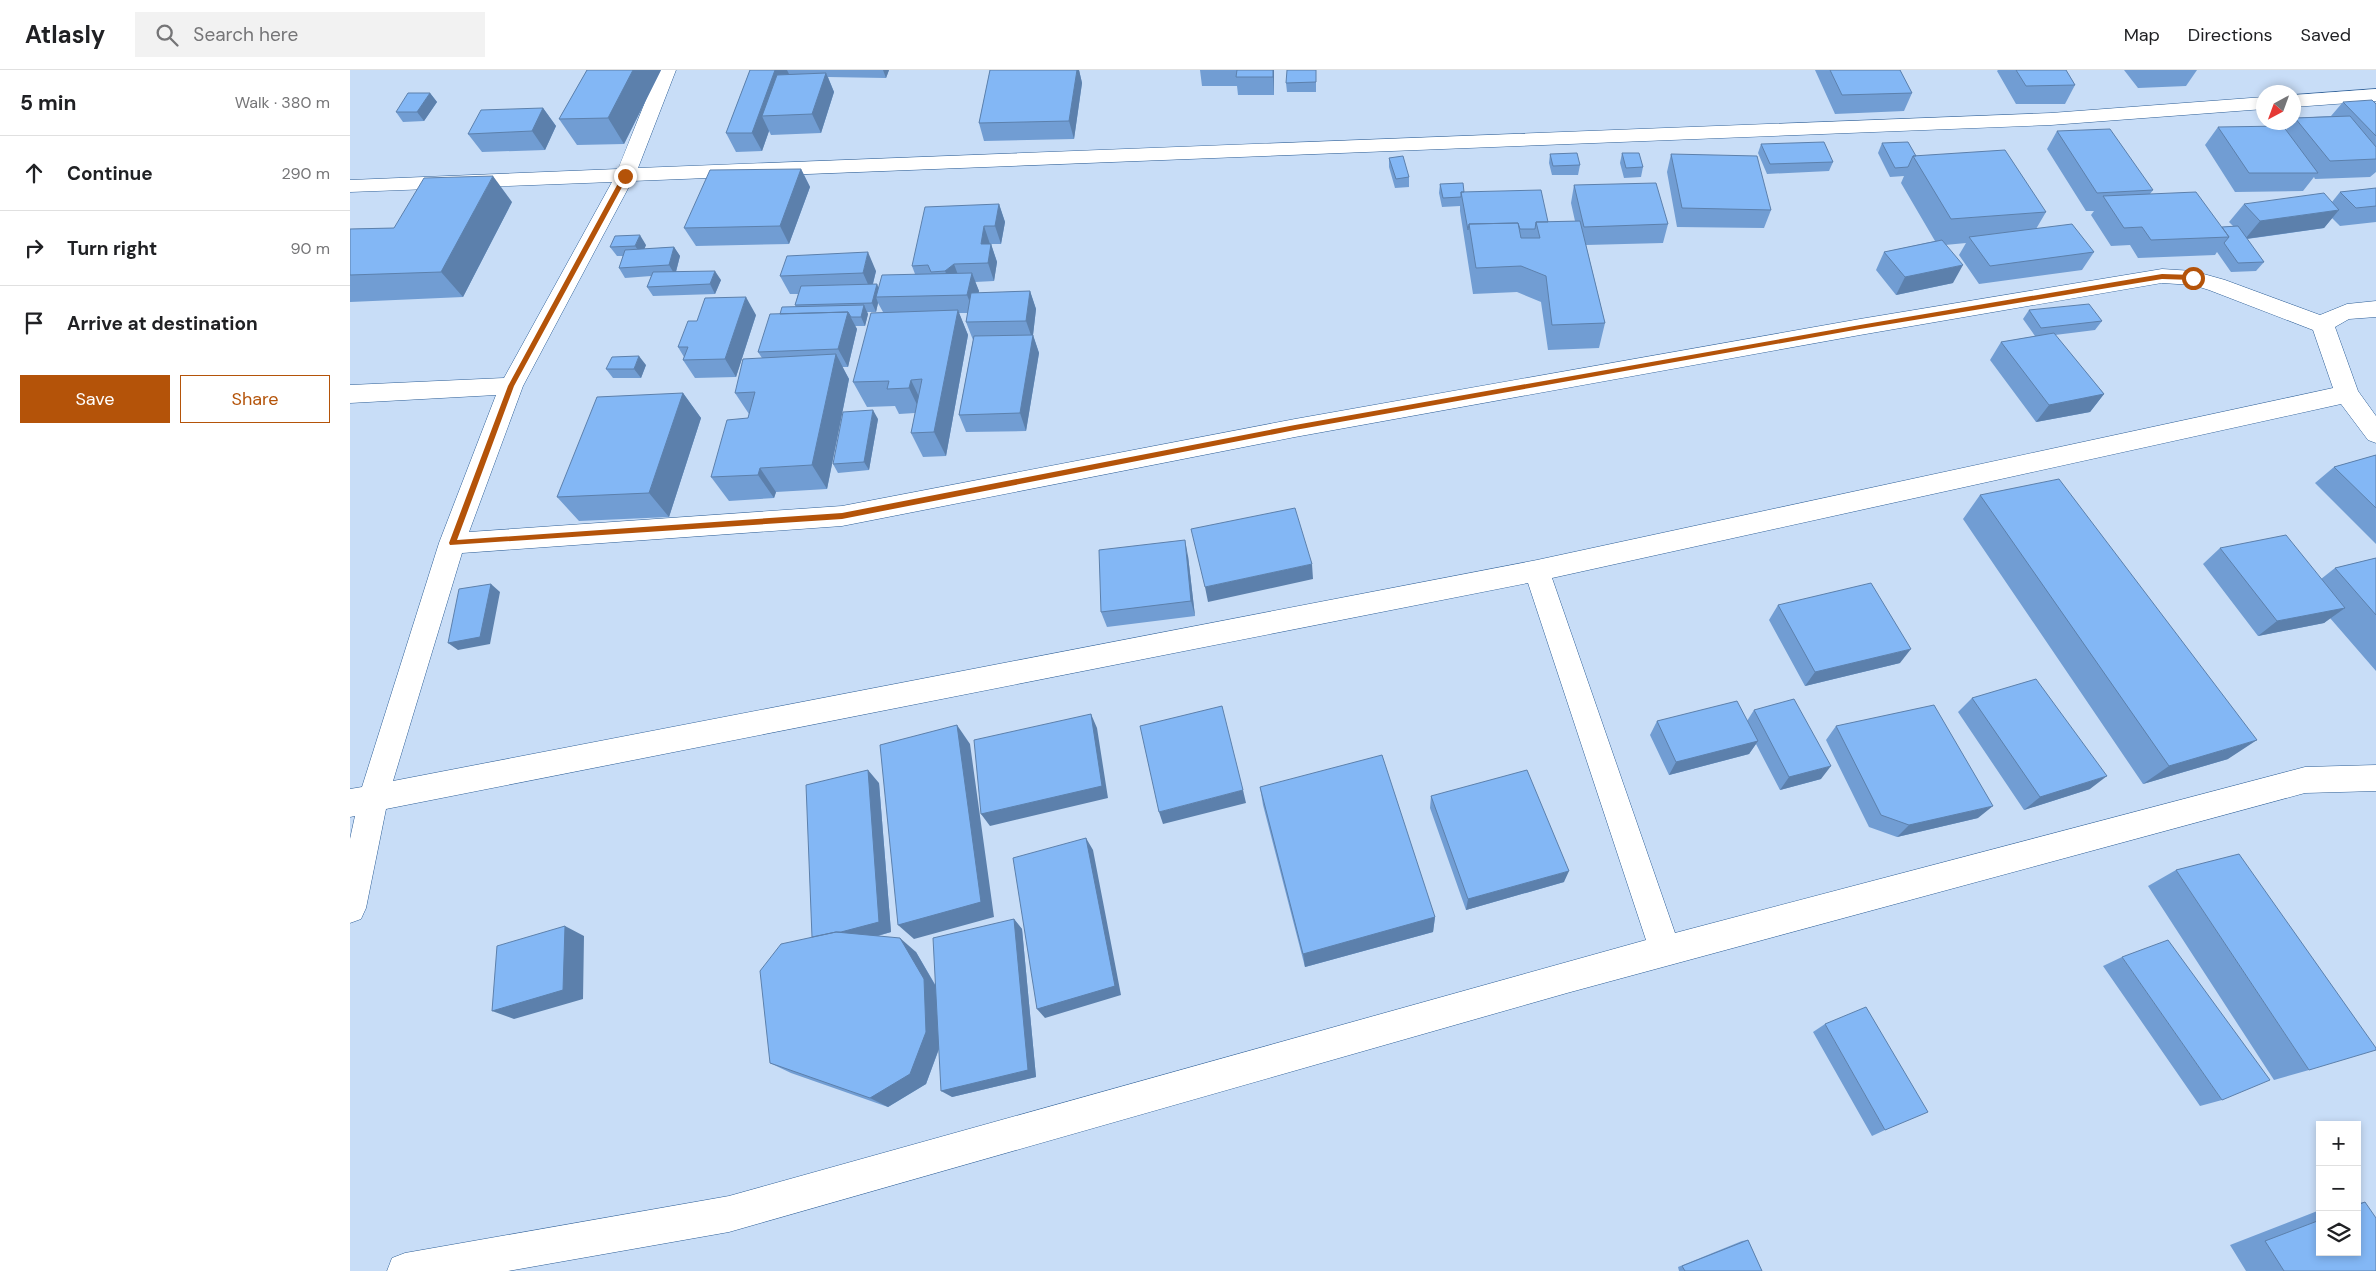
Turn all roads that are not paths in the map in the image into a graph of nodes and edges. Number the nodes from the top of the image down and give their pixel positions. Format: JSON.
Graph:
{"nodes":[{"id":1,"x":667,"y":70,"type":"edge"},
{"id":2,"x":2376,"y":95,"type":"edge"},
{"id":3,"x":2301,"y":100,"type":"edge"},
{"id":4,"x":2256,"y":104,"type":"edge"},
{"id":5,"x":625,"y":176,"type":"junction"},
{"id":6,"x":350,"y":186,"type":"edge"},
{"id":7,"x":2376,"y":309,"type":"edge"},
{"id":8,"x":2322,"y":325,"type":"junction"},
{"id":9,"x":511,"y":386,"type":"junction"},
{"id":10,"x":350,"y":394,"type":"edge"},
{"id":11,"x":2346,"y":394,"type":"junction"},
{"id":12,"x":2376,"y":434,"type":"edge"},
{"id":13,"x":452,"y":543,"type":"junction"},
{"id":14,"x":1537,"y":571,"type":"junction"},
{"id":15,"x":2376,"y":778,"type":"edge"},
{"id":16,"x":362,"y":800,"type":"edge"},
{"id":17,"x":350,"y":908,"type":"edge"},
{"id":18,"x":1665,"y":951,"type":"junction"},
{"id":19,"x":405,"y":1271,"type":"edge"}],
"edges":[{"from":1,"to":5,"type":"street"},
{"from":2,"to":3,"type":"street"},
{"from":4,"to":5,"type":"street"},
{"from":5,"to":6,"type":"street"},
{"from":5,"to":9,"type":"street"},
{"from":7,"to":8,"type":"street"},
{"from":8,"to":11,"type":"street"},
{"from":8,"to":13,"type":"street"},
{"from":9,"to":10,"type":"street"},
{"from":9,"to":13,"type":"street"},
{"from":11,"to":12,"type":"street"},
{"from":11,"to":14,"type":"street"},
{"from":13,"to":16,"type":"street"},
{"from":14,"to":16,"type":"street"},
{"from":14,"to":18,"type":"street"},
{"from":15,"to":18,"type":"street"},
{"from":16,"to":17,"type":"street"},
{"from":18,"to":19,"type":"street"}]}
